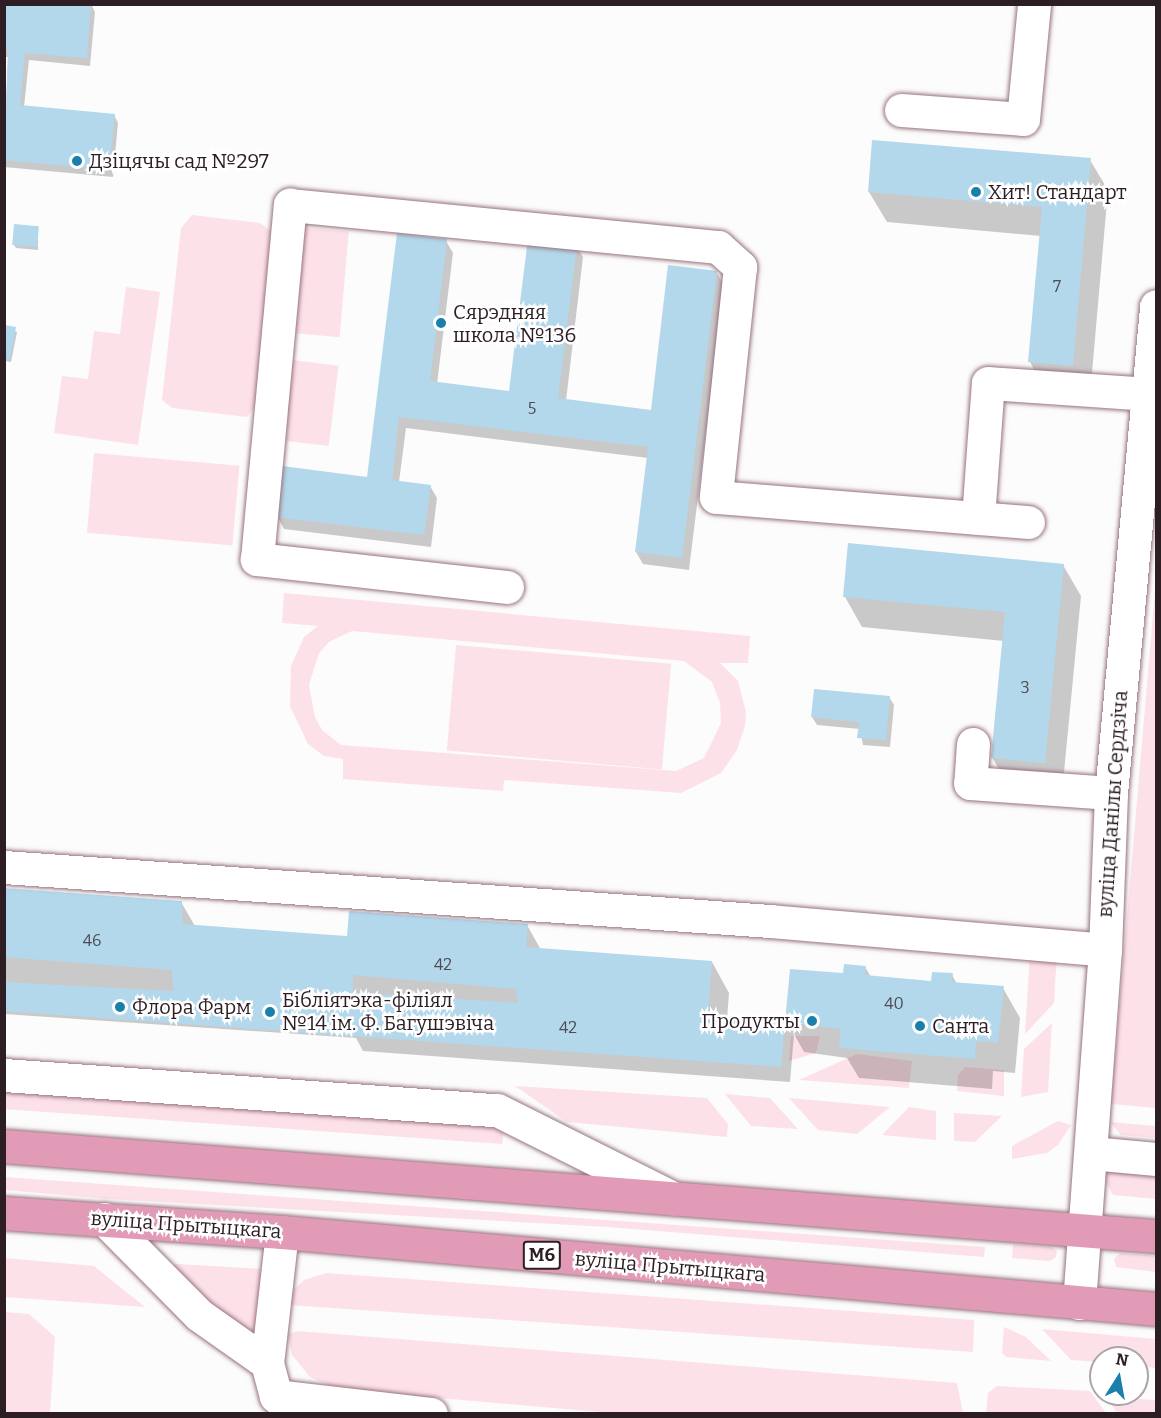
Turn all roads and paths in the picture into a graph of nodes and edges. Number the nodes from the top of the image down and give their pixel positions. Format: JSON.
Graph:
{"nodes":[{"id":1,"x":1034,"y":4,"type":"edge"},
{"id":2,"x":901,"y":110,"type":"dead end"},
{"id":3,"x":1156,"y":306,"type":"edge"},
{"id":4,"x":1148,"y":394,"type":"junction"},
{"id":5,"x":978,"y":518,"type":"junction"},
{"id":6,"x":1028,"y":522,"type":"dead end"},
{"id":7,"x":507,"y":587,"type":"dead end"},
{"id":8,"x":973,"y":744,"type":"dead end"},
{"id":9,"x":1111,"y":793,"type":"junction"},
{"id":10,"x":4,"y":867,"type":"edge"},
{"id":11,"x":1105,"y":950,"type":"junction"},
{"id":12,"x":4,"y":1075,"type":"edge"},
{"id":13,"x":4,"y":1146,"type":"edge"},
{"id":14,"x":1090,"y":1153,"type":"junction"},
{"id":15,"x":1156,"y":1159,"type":"edge"},
{"id":16,"x":675,"y":1199,"type":"junction"},
{"id":17,"x":4,"y":1213,"type":"edge"},
{"id":18,"x":104,"y":1220,"type":"junction"},
{"id":19,"x":1086,"y":1230,"type":"junction"},
{"id":20,"x":282,"y":1232,"type":"junction"},
{"id":21,"x":1156,"y":1236,"type":"edge"},
{"id":22,"x":1079,"y":1303,"type":"junction"},
{"id":23,"x":1156,"y":1309,"type":"edge"},
{"id":24,"x":267,"y":1363,"type":"junction"},
{"id":25,"x":286,"y":1405,"type":"edge"},
{"id":26,"x":431,"y":1413,"type":"edge"}],
"edges":[{"from":1,"to":2,"type":"street"},
{"from":3,"to":4,"type":"street","name":"вуліца Данілы Сердзіча"},
{"from":4,"to":5,"type":"street"},
{"from":4,"to":9,"type":"street","name":"вуліца Данілы Сердзіча"},
{"from":5,"to":6,"type":"street"},
{"from":5,"to":7,"type":"street"},
{"from":8,"to":9,"type":"street"},
{"from":9,"to":11,"type":"street","name":"вуліца Данілы Сердзіча"},
{"from":10,"to":11,"type":"street"},
{"from":11,"to":14,"type":"street","name":"вуліца Данілы Сердзіча"},
{"from":12,"to":16,"type":"street"},
{"from":13,"to":16,"type":"main road"},
{"from":14,"to":15,"type":"street"},
{"from":14,"to":19,"type":"street","name":"вуліца Данілы Сердзіча"},
{"from":16,"to":19,"type":"main road"},
{"from":17,"to":18,"type":"main road","name":"вуліца Прытыцкага","number":"М6"},
{"from":18,"to":20,"type":"main road","name":"вуліца Прытыцкага","number":"М6"},
{"from":18,"to":24,"type":"street"},
{"from":19,"to":21,"type":"main road"},
{"from":19,"to":22,"type":"street","name":"вуліца Данілы Сердзіча"},
{"from":20,"to":22,"type":"main road","name":"вуліца Прытыцкага","number":"М6"},
{"from":20,"to":24,"type":"street"},
{"from":22,"to":23,"type":"main road","name":"вуліца Прытыцкага","number":"М6"},
{"from":24,"to":25,"type":"street"},
{"from":25,"to":26,"type":"street"}]}
